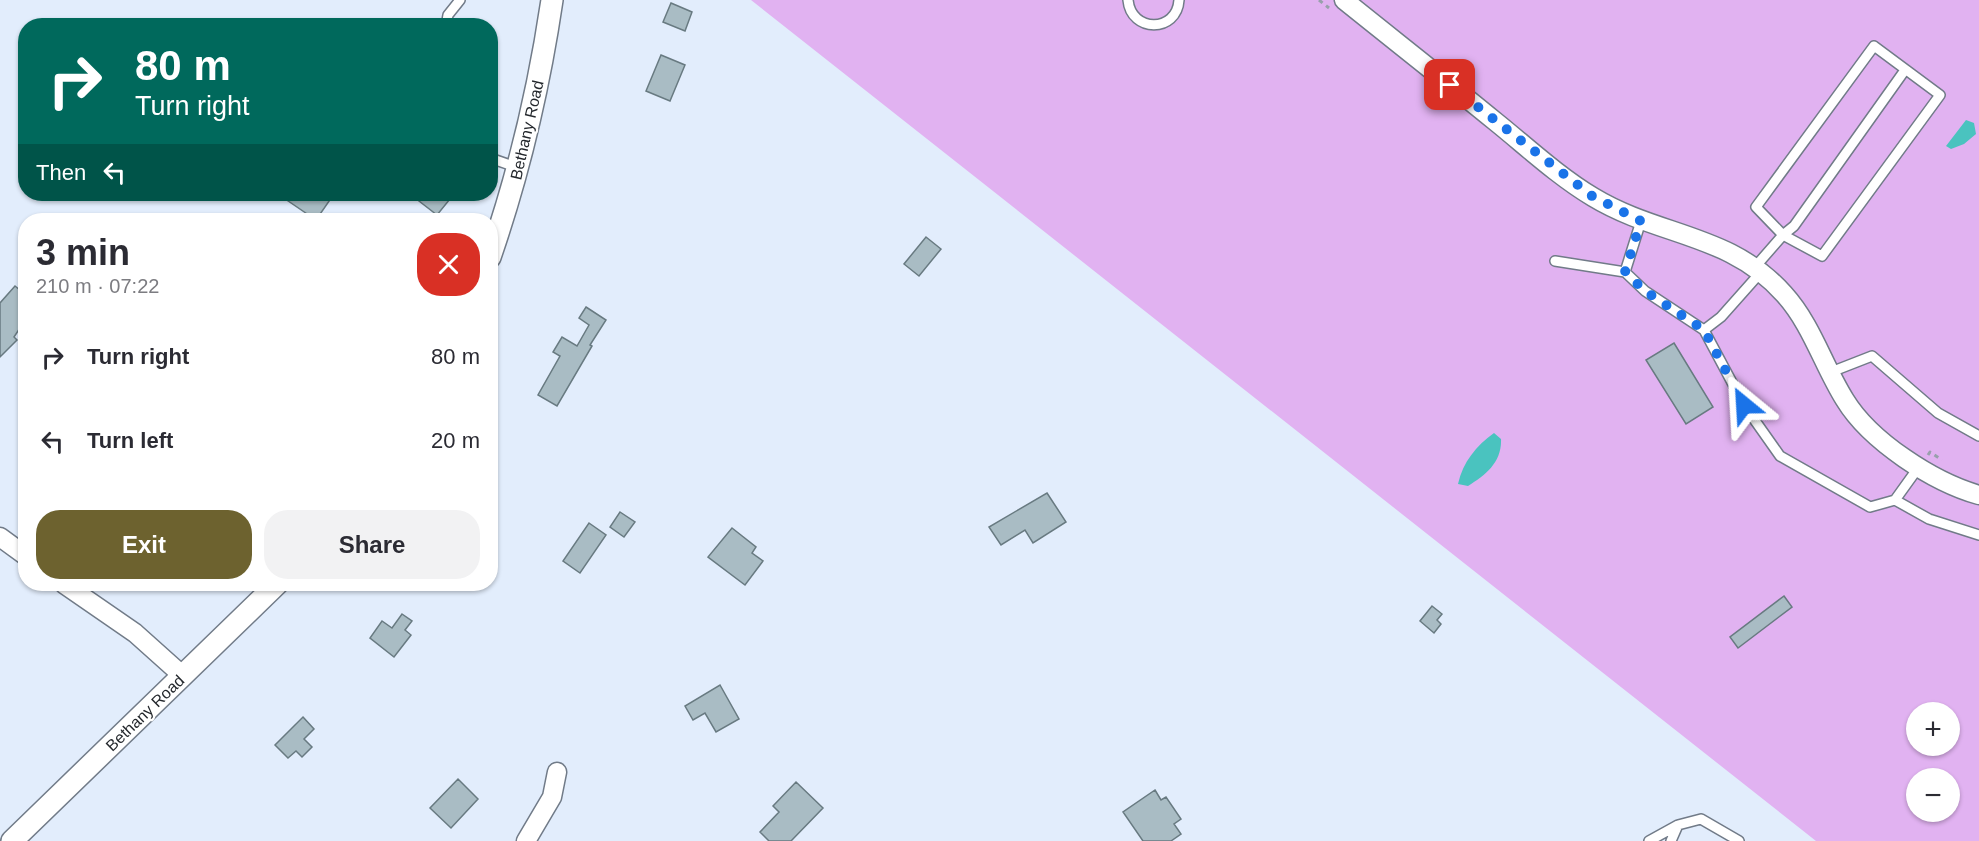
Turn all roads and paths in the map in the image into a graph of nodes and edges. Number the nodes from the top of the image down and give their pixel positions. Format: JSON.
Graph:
{"nodes":[{"id":1,"x":460,"y":0,"type":"edge"},
{"id":2,"x":549,"y":0,"type":"edge"},
{"id":3,"x":1128,"y":0,"type":"edge"},
{"id":4,"x":1179,"y":0,"type":"edge"},
{"id":5,"x":1344,"y":0,"type":"edge"},
{"id":6,"x":447,"y":18,"type":"edge"},
{"id":7,"x":1905,"y":70,"type":"junction"},
{"id":8,"x":498,"y":161,"type":"edge"},
{"id":9,"x":519,"y":168,"type":"junction"},
{"id":10,"x":1641,"y":221,"type":"junction"},
{"id":11,"x":498,"y":232,"type":"edge"},
{"id":12,"x":1783,"y":235,"type":"junction"},
{"id":13,"x":1555,"y":261,"type":"dead end"},
{"id":14,"x":1758,"y":269,"type":"junction"},
{"id":15,"x":1625,"y":272,"type":"junction"},
{"id":16,"x":1704,"y":330,"type":"junction"},
{"id":17,"x":1831,"y":372,"type":"junction"},
{"id":18,"x":1979,"y":436,"type":"edge"},
{"id":19,"x":1918,"y":468,"type":"junction"},
{"id":20,"x":1979,"y":495,"type":"edge"},
{"id":21,"x":1895,"y":500,"type":"junction"},
{"id":22,"x":1979,"y":535,"type":"edge"},
{"id":23,"x":0,"y":537,"type":"edge"},
{"id":24,"x":18,"y":550,"type":"edge"},
{"id":25,"x":74,"y":591,"type":"edge"},
{"id":26,"x":270,"y":591,"type":"edge"},
{"id":27,"x":183,"y":676,"type":"junction"},
{"id":28,"x":557,"y":772,"type":"dead end"},
{"id":29,"x":1678,"y":825,"type":"junction"},
{"id":30,"x":12,"y":841,"type":"edge"},
{"id":31,"x":526,"y":841,"type":"edge"},
{"id":32,"x":1649,"y":841,"type":"edge"},
{"id":33,"x":1671,"y":841,"type":"edge"},
{"id":34,"x":1739,"y":841,"type":"edge"}],
"edges":[{"from":1,"to":6,"type":"lane"},
{"from":2,"to":9,"type":"street","name":"Bethany Road"},
{"from":3,"to":4,"type":"lane"},
{"from":5,"to":10,"type":"street"},
{"from":7,"to":12,"type":"lane"},
{"from":7,"to":12,"type":"lane"},
{"from":7,"to":12,"type":"lane"},
{"from":8,"to":9,"type":"lane"},
{"from":9,"to":11,"type":"street","name":"Bethany Road"},
{"from":10,"to":14,"type":"street"},
{"from":10,"to":15,"type":"lane"},
{"from":12,"to":14,"type":"lane"},
{"from":13,"to":15,"type":"lane"},
{"from":14,"to":16,"type":"lane"},
{"from":14,"to":17,"type":"street"},
{"from":15,"to":16,"type":"lane"},
{"from":16,"to":21,"type":"lane"},
{"from":17,"to":18,"type":"lane"},
{"from":17,"to":19,"type":"street"},
{"from":19,"to":20,"type":"street"},
{"from":19,"to":21,"type":"lane"},
{"from":21,"to":22,"type":"lane"},
{"from":23,"to":24,"type":"street"},
{"from":25,"to":27,"type":"street"},
{"from":26,"to":27,"type":"street","name":"Bethany Road"},
{"from":27,"to":30,"type":"street","name":"Bethany Road"},
{"from":28,"to":31,"type":"street"},
{"from":29,"to":32,"type":"lane"},
{"from":29,"to":33,"type":"lane"},
{"from":29,"to":34,"type":"lane"}]}
